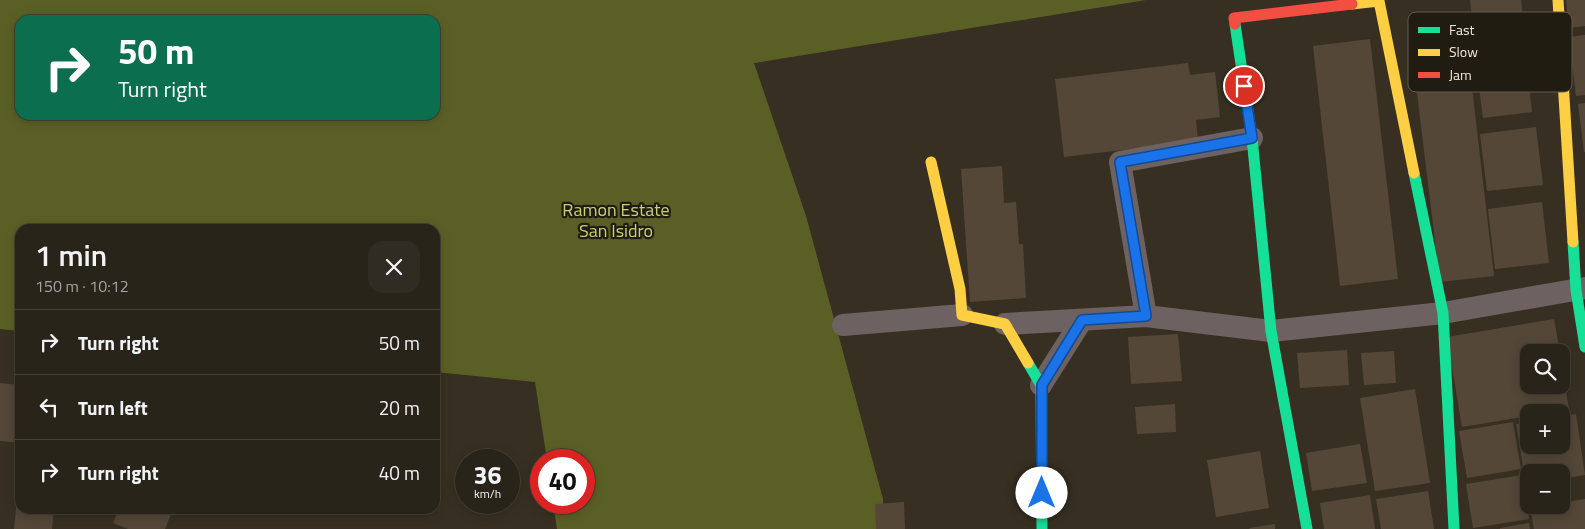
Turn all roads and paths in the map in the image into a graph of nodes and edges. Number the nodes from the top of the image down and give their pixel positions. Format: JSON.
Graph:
{"nodes":[{"id":1,"x":1565,"y":92,"type":"edge"},
{"id":2,"x":1252,"y":138,"type":"junction"},
{"id":3,"x":931,"y":162,"type":"dead end"},
{"id":4,"x":1580,"y":289,"type":"edge"},
{"id":5,"x":1443,"y":313,"type":"junction"},
{"id":6,"x":962,"y":315,"type":"junction"},
{"id":7,"x":1146,"y":316,"type":"junction"},
{"id":8,"x":1082,"y":320,"type":"junction"},
{"id":9,"x":1005,"y":324,"type":"junction"},
{"id":10,"x":843,"y":325,"type":"dead end"},
{"id":11,"x":1271,"y":331,"type":"junction"},
{"id":12,"x":1585,"y":347,"type":"edge"},
{"id":13,"x":1042,"y":385,"type":"junction"},
{"id":14,"x":1042,"y":529,"type":"edge"},
{"id":15,"x":1307,"y":529,"type":"edge"},
{"id":16,"x":1454,"y":529,"type":"edge"}],
"edges":[{"from":1,"to":4,"type":"street"},
{"from":2,"to":5,"type":"street"},
{"from":2,"to":7,"type":"street"},
{"from":2,"to":11,"type":"street"},
{"from":3,"to":6,"type":"street"},
{"from":4,"to":5,"type":"street"},
{"from":4,"to":12,"type":"street"},
{"from":5,"to":11,"type":"street"},
{"from":5,"to":16,"type":"street"},
{"from":6,"to":9,"type":"street"},
{"from":6,"to":10,"type":"street"},
{"from":7,"to":8,"type":"street"},
{"from":7,"to":11,"type":"street"},
{"from":8,"to":9,"type":"street"},
{"from":8,"to":13,"type":"street"},
{"from":9,"to":13,"type":"street"},
{"from":11,"to":15,"type":"street"},
{"from":13,"to":14,"type":"street"}]}
